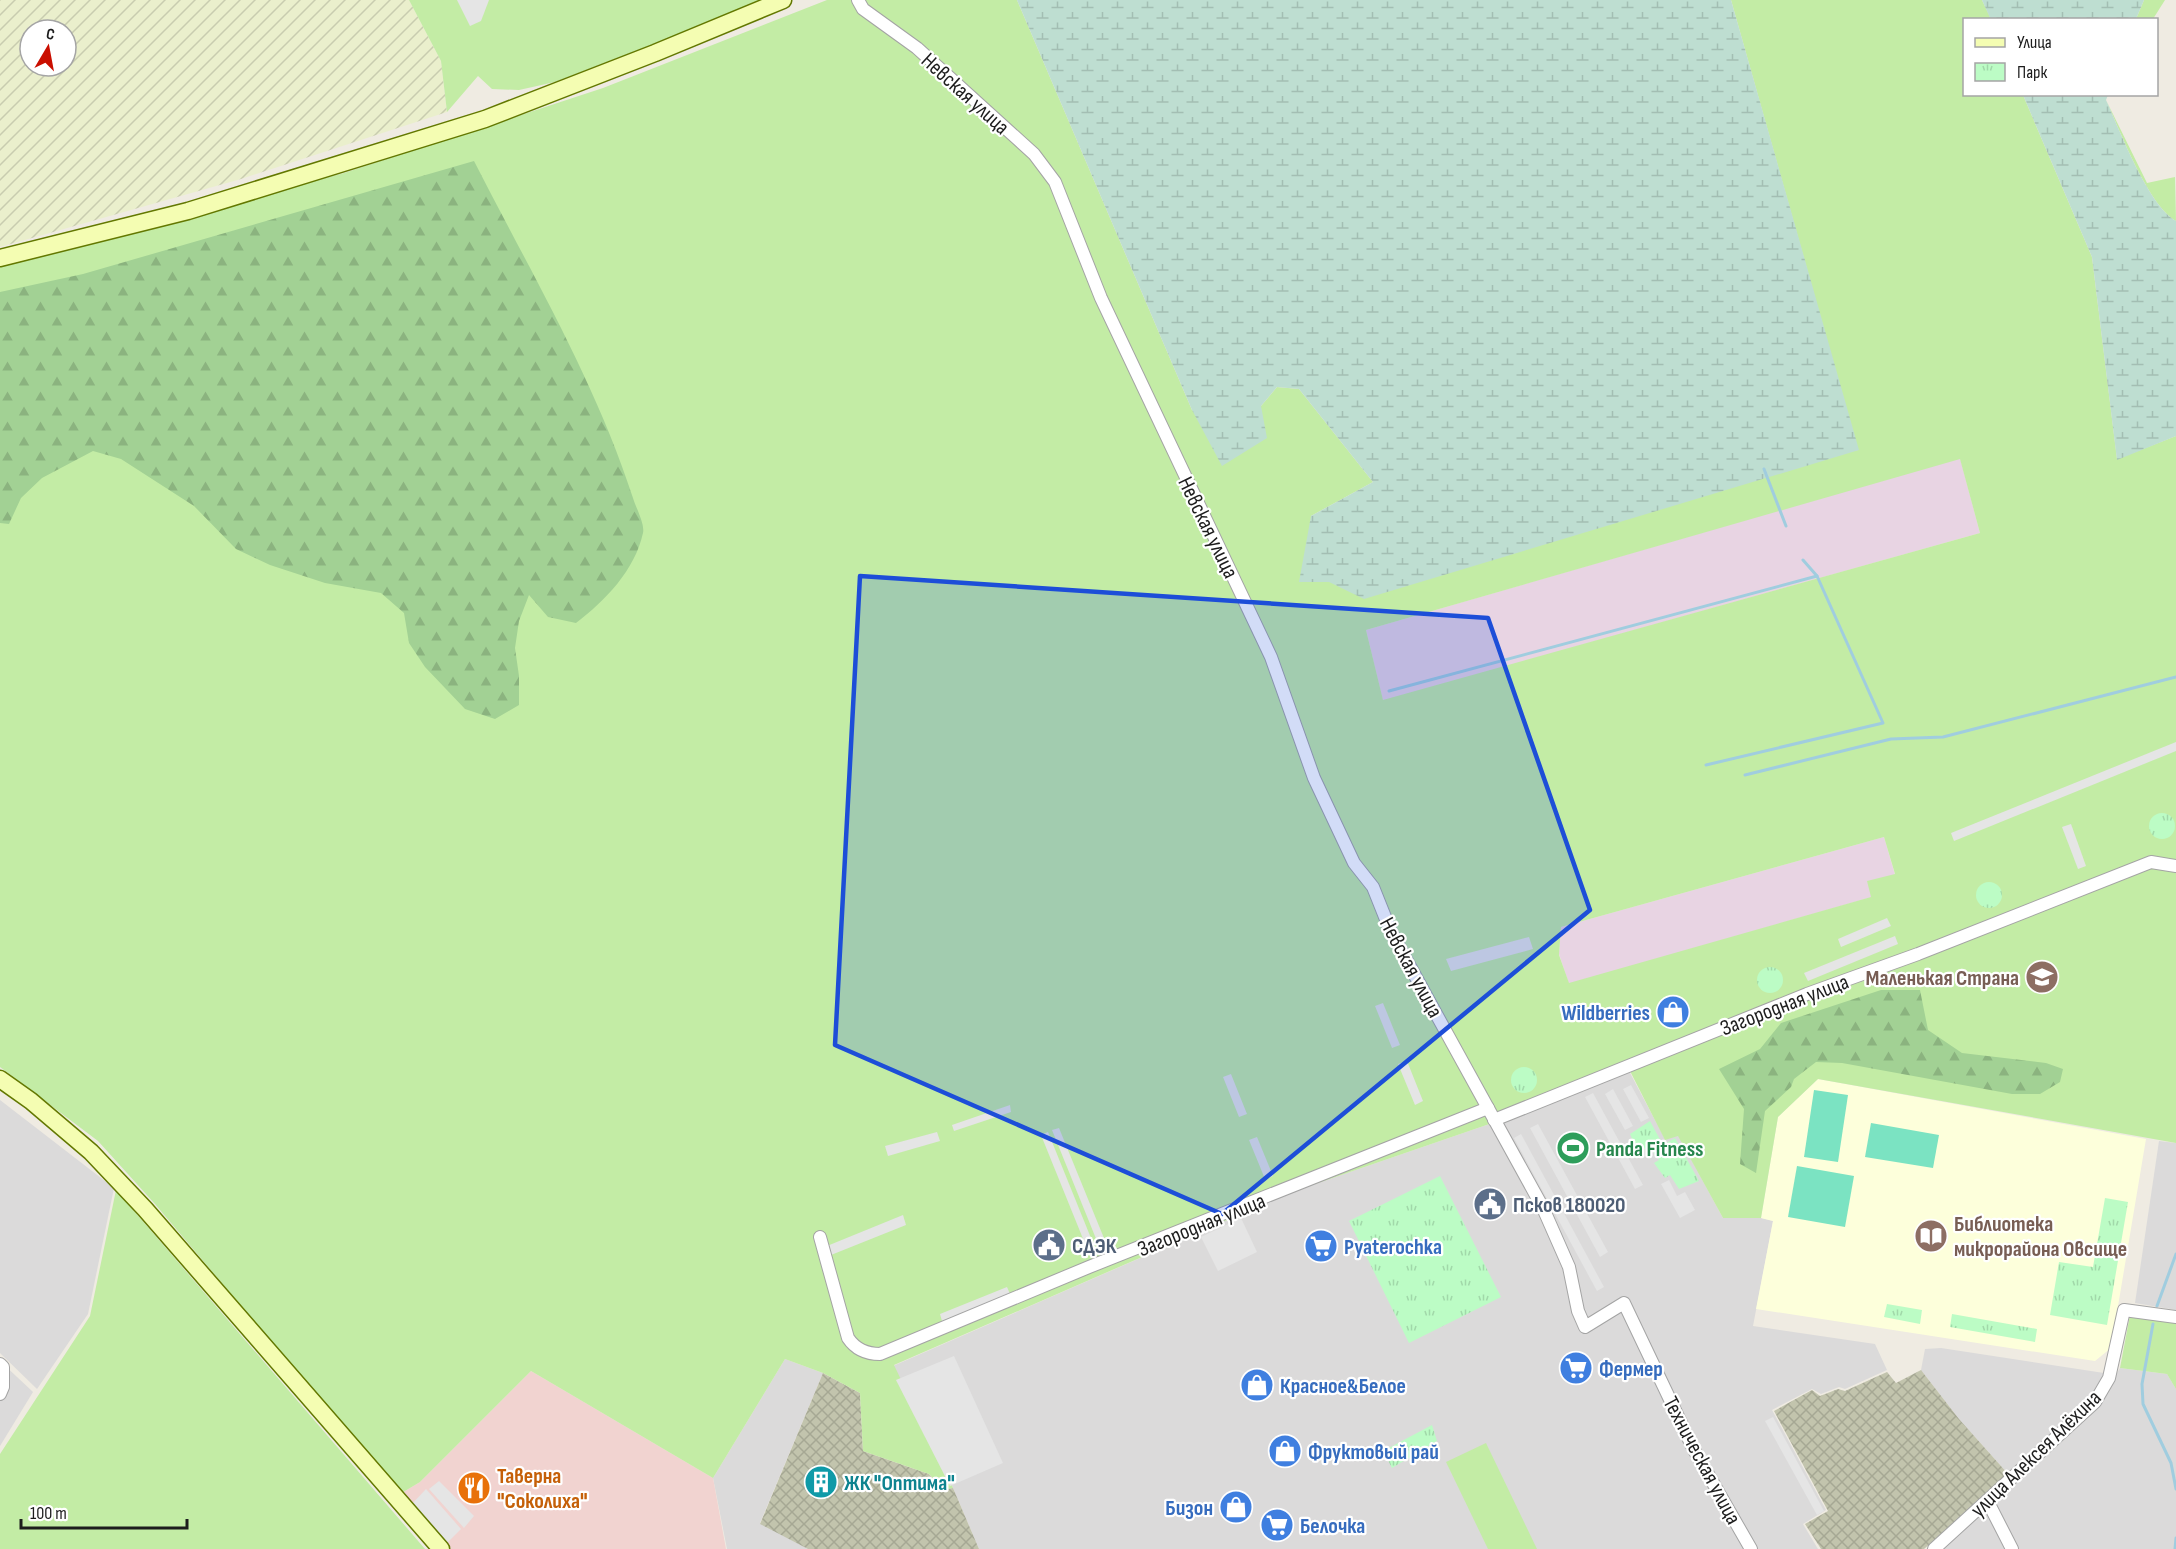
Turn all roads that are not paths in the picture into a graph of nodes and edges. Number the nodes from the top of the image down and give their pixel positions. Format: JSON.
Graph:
{"nodes":[{"id":1,"x":783,"y":0,"type":"edge"},
{"id":2,"x":858,"y":0,"type":"edge"},
{"id":3,"x":0,"y":258,"type":"edge"},
{"id":4,"x":2176,"y":866,"type":"edge"},
{"id":5,"x":0,"y":1079,"type":"edge"},
{"id":6,"x":1491,"y":1114,"type":"junction"},
{"id":7,"x":820,"y":1237,"type":"dead end"},
{"id":8,"x":2176,"y":1317,"type":"edge"},
{"id":9,"x":0,"y":1364,"type":"edge"},
{"id":10,"x":0,"y":1394,"type":"edge"},
{"id":11,"x":1988,"y":1502,"type":"junction"},
{"id":12,"x":441,"y":1549,"type":"edge"},
{"id":13,"x":1751,"y":1549,"type":"edge"},
{"id":14,"x":1934,"y":1549,"type":"edge"},
{"id":15,"x":2012,"y":1549,"type":"edge"}],
"edges":[{"from":1,"to":3,"type":"street"},
{"from":2,"to":6,"type":"street","name":"Невская улица"},
{"from":4,"to":6,"type":"street","name":"Загородная улица"},
{"from":5,"to":12,"type":"street"},
{"from":6,"to":7,"type":"street","name":"Загородная улица"},
{"from":6,"to":13,"type":"street","name":"Техническая улица"},
{"from":8,"to":11,"type":"street","name":"улица Алексея Алёхина"},
{"from":9,"to":10,"type":"street"},
{"from":11,"to":14,"type":"street","name":"улица Алексея Алёхина"},
{"from":11,"to":15,"type":"street"}]}
